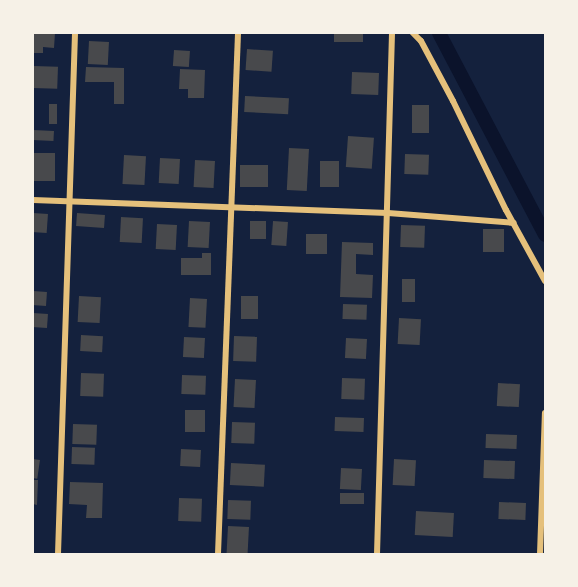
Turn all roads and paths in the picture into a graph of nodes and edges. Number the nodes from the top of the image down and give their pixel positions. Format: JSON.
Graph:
{"nodes":[{"id":1,"x":75,"y":33,"type":"edge"},
{"id":2,"x":238,"y":33,"type":"edge"},
{"id":3,"x":392,"y":33,"type":"edge"},
{"id":4,"x":413,"y":33,"type":"edge"},
{"id":5,"x":33,"y":200,"type":"edge"},
{"id":6,"x":71,"y":202,"type":"junction"},
{"id":7,"x":231,"y":208,"type":"junction"},
{"id":8,"x":388,"y":213,"type":"junction"},
{"id":9,"x":514,"y":224,"type":"junction"},
{"id":10,"x":545,"y":281,"type":"edge"},
{"id":11,"x":545,"y":413,"type":"edge"},
{"id":12,"x":58,"y":554,"type":"edge"},
{"id":13,"x":218,"y":554,"type":"edge"},
{"id":14,"x":377,"y":554,"type":"edge"},
{"id":15,"x":540,"y":554,"type":"edge"}],
"edges":[{"from":1,"to":6,"type":"street"},
{"from":2,"to":7,"type":"street"},
{"from":3,"to":8,"type":"street"},
{"from":4,"to":9,"type":"street"},
{"from":5,"to":6,"type":"street"},
{"from":6,"to":7,"type":"street"},
{"from":6,"to":12,"type":"street"},
{"from":7,"to":8,"type":"street"},
{"from":7,"to":13,"type":"street"},
{"from":8,"to":9,"type":"street"},
{"from":8,"to":14,"type":"street"},
{"from":9,"to":10,"type":"street"},
{"from":11,"to":15,"type":"street"}]}
